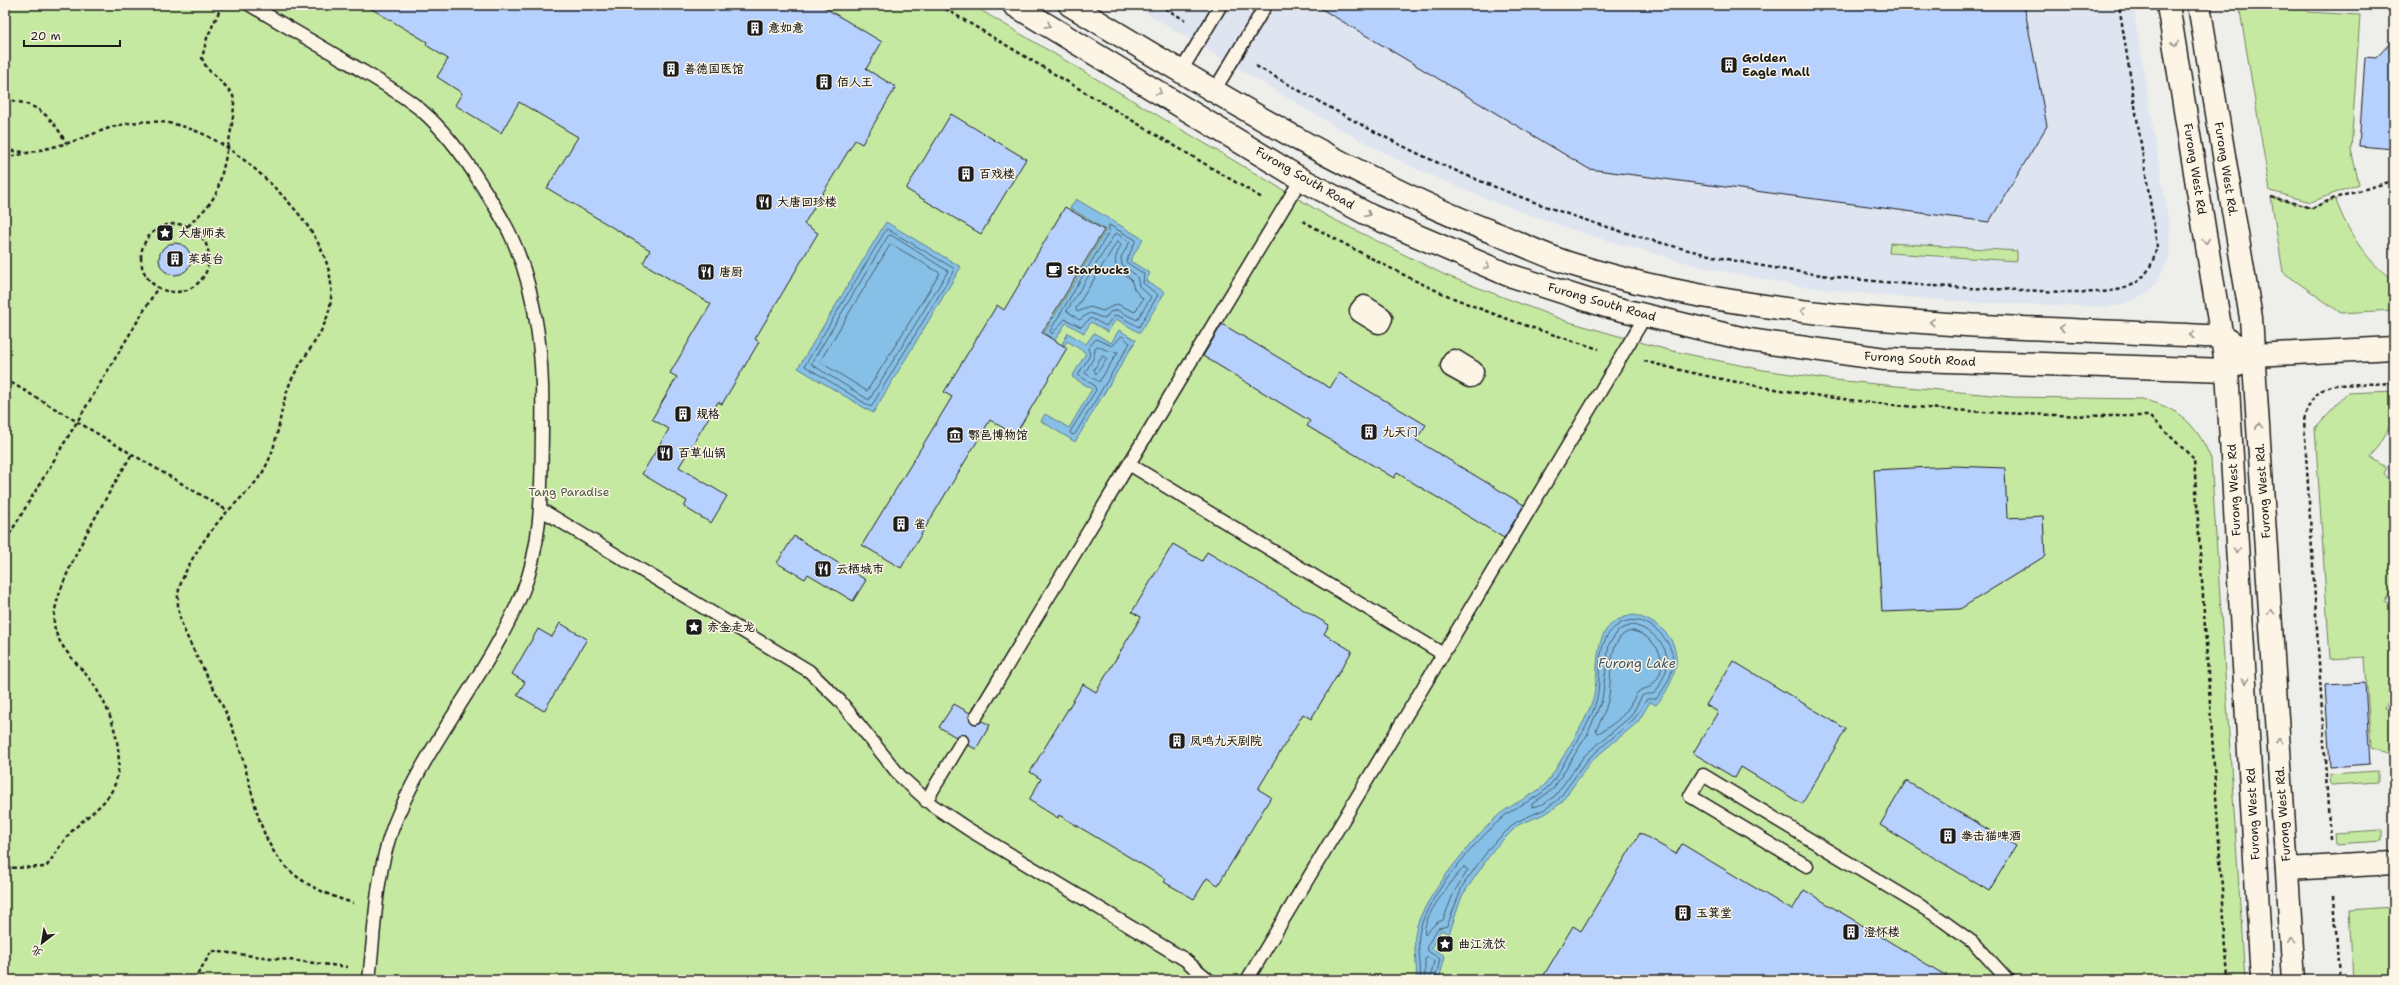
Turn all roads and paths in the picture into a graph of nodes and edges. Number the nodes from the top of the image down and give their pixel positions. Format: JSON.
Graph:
{"nodes":[{"id":1,"x":222,"y":5,"type":"edge"},
{"id":2,"x":250,"y":5,"type":"edge"},
{"id":3,"x":939,"y":5,"type":"edge"},
{"id":4,"x":1014,"y":5,"type":"edge"},
{"id":5,"x":1070,"y":5,"type":"edge"},
{"id":6,"x":1159,"y":5,"type":"edge"},
{"id":7,"x":1221,"y":5,"type":"edge"},
{"id":8,"x":1266,"y":5,"type":"edge"},
{"id":9,"x":2119,"y":5,"type":"edge"},
{"id":10,"x":2168,"y":5,"type":"edge"},
{"id":11,"x":2199,"y":5,"type":"edge"},
{"id":12,"x":1205,"y":32,"type":"junction"},
{"id":13,"x":1238,"y":52,"type":"junction"},
{"id":14,"x":1181,"y":71,"type":"junction"},
{"id":15,"x":1214,"y":91,"type":"junction"},
{"id":16,"x":5,"y":100,"type":"edge"},
{"id":17,"x":66,"y":143,"type":"junction"},
{"id":18,"x":227,"y":147,"type":"junction"},
{"id":19,"x":5,"y":150,"type":"edge"},
{"id":20,"x":27,"y":153,"type":"dead end"},
{"id":21,"x":5,"y":158,"type":"edge"},
{"id":22,"x":1301,"y":179,"type":"junction"},
{"id":23,"x":2389,"y":182,"type":"dead end"},
{"id":24,"x":2271,"y":197,"type":"dead end"},
{"id":25,"x":1263,"y":199,"type":"dead end"},
{"id":26,"x":1296,"y":218,"type":"dead end"},
{"id":27,"x":188,"y":226,"type":"junction"},
{"id":28,"x":158,"y":287,"type":"junction"},
{"id":29,"x":1646,"y":315,"type":"junction"},
{"id":30,"x":2222,"y":337,"type":"junction"},
{"id":31,"x":2394,"y":348,"type":"edge"},
{"id":32,"x":1605,"y":351,"type":"dead end"},
{"id":33,"x":2254,"y":355,"type":"junction"},
{"id":34,"x":1640,"y":360,"type":"dead end"},
{"id":35,"x":2227,"y":370,"type":"junction"},
{"id":36,"x":5,"y":379,"type":"edge"},
{"id":37,"x":2394,"y":382,"type":"edge"},
{"id":38,"x":77,"y":421,"type":"junction"},
{"id":39,"x":132,"y":454,"type":"junction"},
{"id":40,"x":1128,"y":464,"type":"junction"},
{"id":41,"x":540,"y":509,"type":"junction"},
{"id":42,"x":228,"y":511,"type":"junction"},
{"id":43,"x":6,"y":540,"type":"edge"},
{"id":44,"x":1443,"y":654,"type":"junction"},
{"id":45,"x":976,"y":717,"type":"dead end"},
{"id":46,"x":962,"y":741,"type":"dead end"},
{"id":47,"x":926,"y":801,"type":"junction"},
{"id":48,"x":2394,"y":863,"type":"edge"},
{"id":49,"x":1807,"y":866,"type":"dead end"},
{"id":50,"x":2332,"y":866,"type":"junction"},
{"id":51,"x":5,"y":868,"type":"edge"},
{"id":52,"x":2287,"y":869,"type":"junction"},
{"id":53,"x":360,"y":904,"type":"dead end"},
{"id":54,"x":370,"y":975,"type":"edge"},
{"id":55,"x":194,"y":980,"type":"edge"},
{"id":56,"x":1209,"y":980,"type":"edge"},
{"id":57,"x":1246,"y":980,"type":"edge"},
{"id":58,"x":2008,"y":980,"type":"edge"},
{"id":59,"x":2228,"y":980,"type":"edge"},
{"id":60,"x":2262,"y":980,"type":"edge"},
{"id":61,"x":2294,"y":980,"type":"edge"},
{"id":62,"x":2339,"y":980,"type":"edge"}],
"edges":[{"from":1,"to":18,"type":"path"},
{"from":2,"to":41,"type":"lane"},
{"from":3,"to":25,"type":"path"},
{"from":4,"to":22,"type":"main road","name":"Furong South Road","one_way":true},
{"from":5,"to":14,"type":"main road"},
{"from":6,"to":12,"type":"path"},
{"from":7,"to":12,"type":"lane"},
{"from":8,"to":13,"type":"lane"},
{"from":9,"to":13,"type":"path"},
{"from":10,"to":30,"type":"main road","name":"Furong West Rd","one_way":true},
{"from":11,"to":33,"type":"main road","name":"Furong West Rd."},
{"from":12,"to":14,"type":"lane"},
{"from":13,"to":15,"type":"lane"},
{"from":14,"to":15,"type":"main road"},
{"from":30,"to":15,"type":"main road","one_way":true},
{"from":16,"to":17,"type":"path"},
{"from":17,"to":18,"type":"path"},
{"from":17,"to":21,"type":"path"},
{"from":18,"to":27,"type":"path"},
{"from":18,"to":42,"type":"path"},
{"from":19,"to":20,"type":"path"},
{"from":22,"to":29,"type":"main road","name":"Furong South Road","one_way":true},
{"from":22,"to":40,"type":"lane"},
{"from":23,"to":24,"type":"path"},
{"from":26,"to":32,"type":"path"},
{"from":27,"to":28,"type":"path"},
{"from":27,"to":28,"type":"path"},
{"from":28,"to":38,"type":"path"},
{"from":29,"to":35,"type":"main road","name":"Furong South Road"},
{"from":29,"to":44,"type":"lane"},
{"from":30,"to":33,"type":"main road"},
{"from":30,"to":35,"type":"main road","name":"Furong West Rd"},
{"from":31,"to":33,"type":"main road"},
{"from":33,"to":35,"type":"main road"},
{"from":52,"to":33,"type":"main road","name":"Furong West Rd.","one_way":true},
{"from":34,"to":59,"type":"path"},
{"from":35,"to":60,"type":"main road","name":"Furong West Rd","one_way":true},
{"from":36,"to":38,"type":"path"},
{"from":37,"to":50,"type":"path"},
{"from":38,"to":39,"type":"path"},
{"from":38,"to":43,"type":"path"},
{"from":39,"to":42,"type":"path"},
{"from":39,"to":51,"type":"path"},
{"from":40,"to":44,"type":"lane"},
{"from":40,"to":45,"type":"lane"},
{"from":41,"to":47,"type":"lane"},
{"from":41,"to":54,"type":"lane"},
{"from":42,"to":53,"type":"path"},
{"from":44,"to":57,"type":"lane"},
{"from":46,"to":47,"type":"lane"},
{"from":47,"to":56,"type":"lane"},
{"from":48,"to":50,"type":"main road"},
{"from":49,"to":58,"type":"lane"},
{"from":50,"to":52,"type":"main road"},
{"from":50,"to":62,"type":"path"},
{"from":61,"to":52,"type":"main road","name":"Furong West Rd.","one_way":true},
{"from":54,"to":55,"type":"path"}]}
